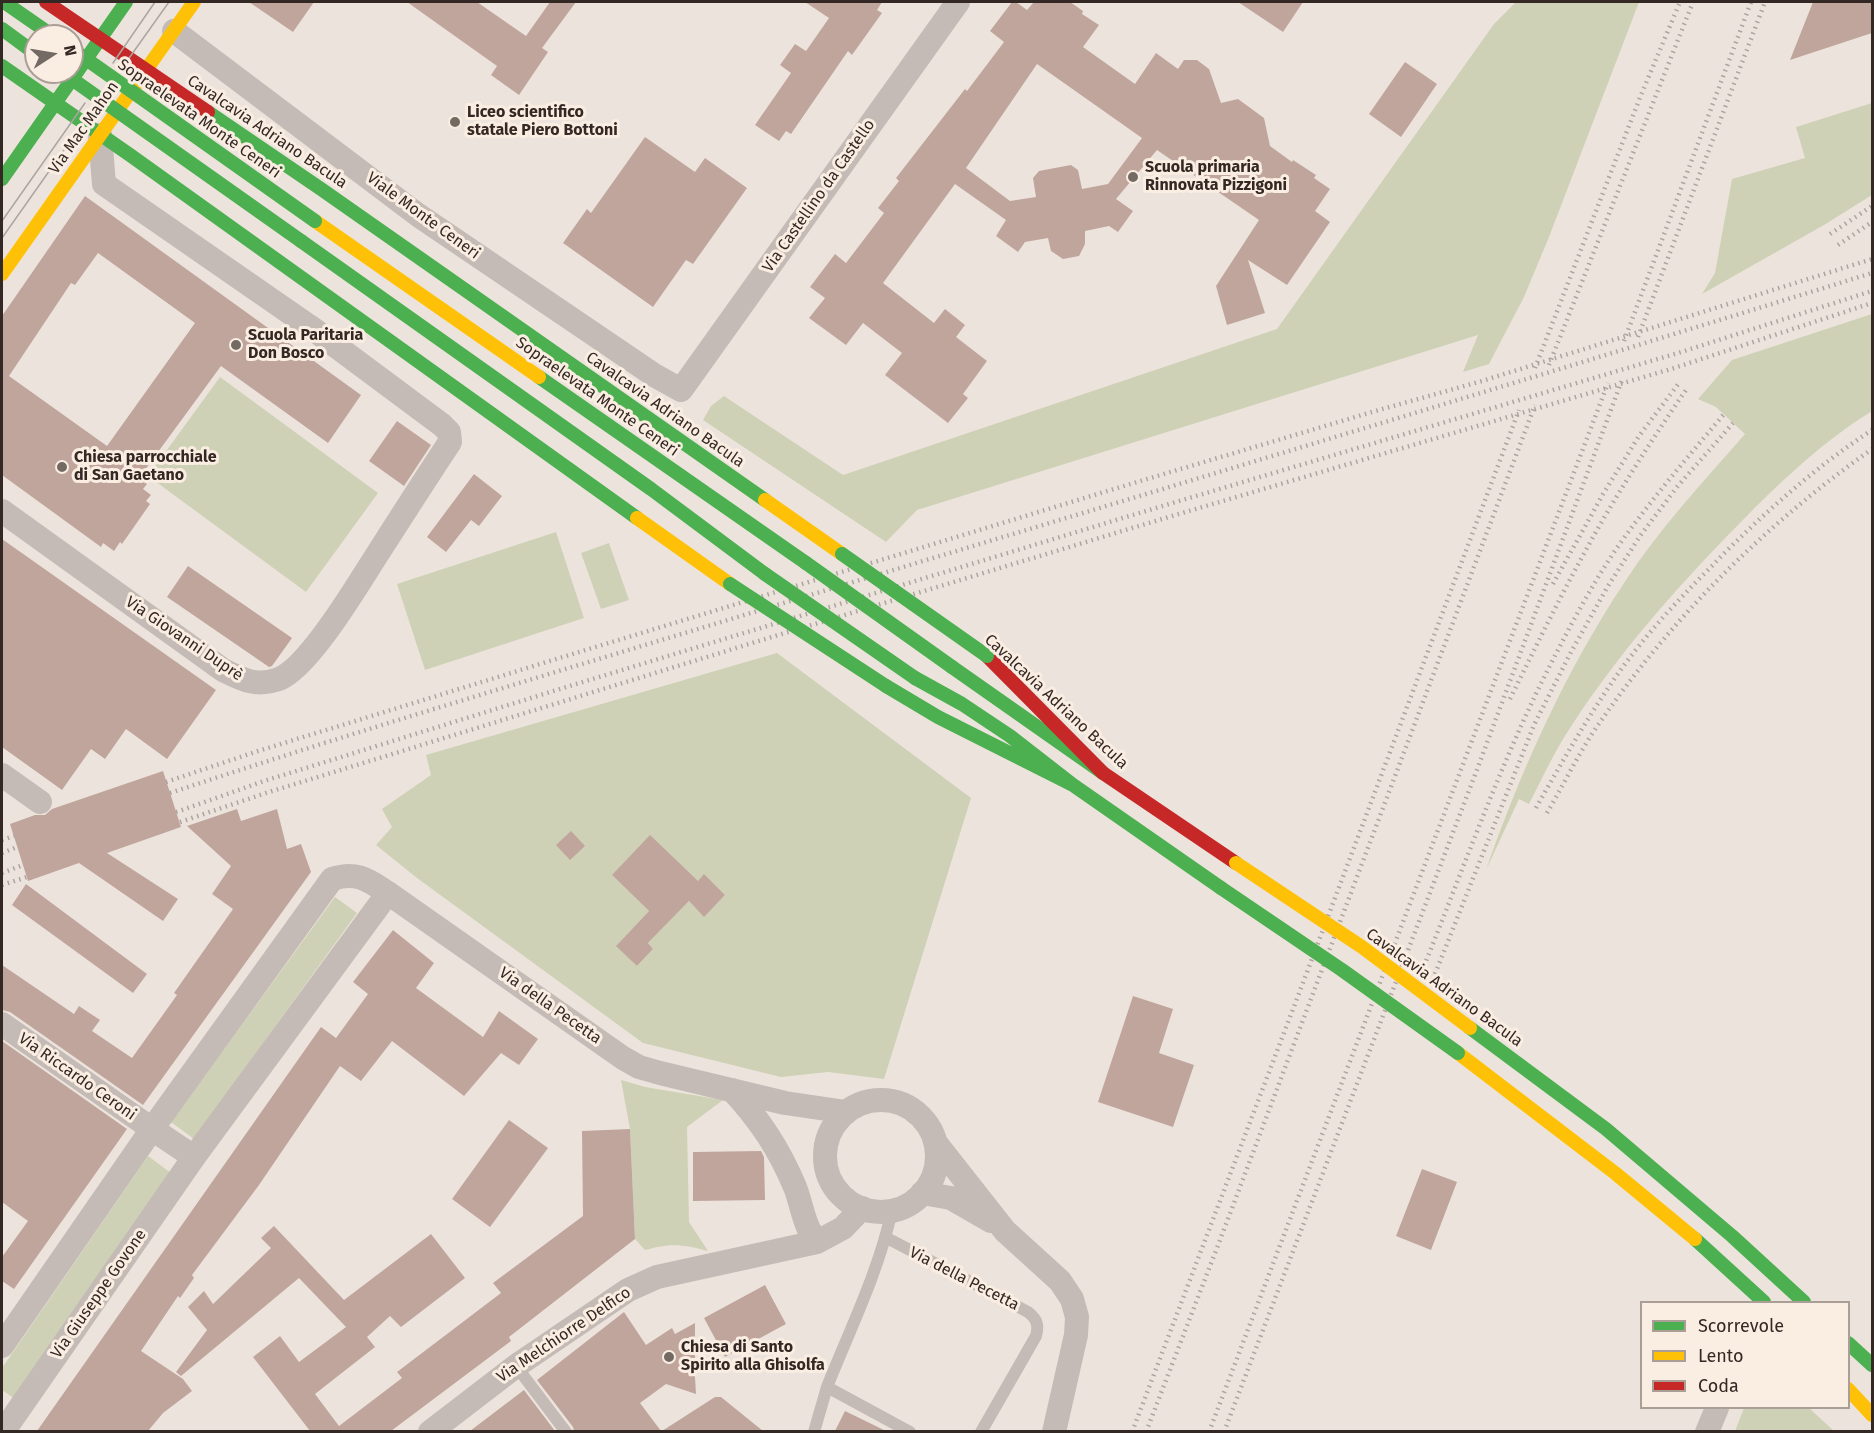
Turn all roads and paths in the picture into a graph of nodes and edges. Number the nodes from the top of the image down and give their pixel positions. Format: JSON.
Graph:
{"nodes":[{"id":1,"x":4,"y":2,"type":"edge"},
{"id":2,"x":33,"y":2,"type":"edge"},
{"id":3,"x":46,"y":2,"type":"edge"},
{"id":4,"x":126,"y":2,"type":"edge"},
{"id":5,"x":195,"y":2,"type":"edge"},
{"id":6,"x":958,"y":2,"type":"edge"},
{"id":7,"x":36,"y":24,"type":"edge"},
{"id":8,"x":2,"y":29,"type":"edge"},
{"id":9,"x":174,"y":31,"type":"junction"},
{"id":10,"x":100,"y":39,"type":"junction"},
{"id":11,"x":24,"y":45,"type":"edge"},
{"id":12,"x":5,"y":57,"type":"edge"},
{"id":13,"x":84,"y":57,"type":"edge"},
{"id":14,"x":146,"y":70,"type":"junction"},
{"id":15,"x":79,"y":84,"type":"edge"},
{"id":16,"x":55,"y":103,"type":"junction"},
{"id":17,"x":100,"y":135,"type":"junction"},
{"id":18,"x":2,"y":179,"type":"edge"},
{"id":19,"x":2,"y":274,"type":"edge"},
{"id":20,"x":681,"y":390,"type":"joint"},
{"id":21,"x":2,"y":511,"type":"edge"},
{"id":22,"x":1103,"y":773,"type":"junction"},
{"id":23,"x":2,"y":775,"type":"edge"},
{"id":24,"x":1073,"y":785,"type":"junction"},
{"id":25,"x":40,"y":802,"type":"dead end"},
{"id":26,"x":388,"y":893,"type":"junction"},
{"id":27,"x":2,"y":1024,"type":"edge"},
{"id":28,"x":732,"y":1090,"type":"junction"},
{"id":29,"x":785,"y":1103,"type":"junction"},
{"id":30,"x":846,"y":1112,"type":"junction"},
{"id":31,"x":152,"y":1129,"type":"junction"},
{"id":32,"x":827,"y":1140,"type":"junction"},
{"id":33,"x":935,"y":1142,"type":"junction"},
{"id":34,"x":195,"y":1157,"type":"junction"},
{"id":35,"x":922,"y":1193,"type":"junction"},
{"id":36,"x":862,"y":1208,"type":"junction"},
{"id":37,"x":892,"y":1210,"type":"junction"},
{"id":38,"x":1005,"y":1230,"type":"junction"},
{"id":39,"x":885,"y":1238,"type":"junction"},
{"id":40,"x":817,"y":1242,"type":"junction"},
{"id":41,"x":1763,"y":1301,"type":"edge"},
{"id":42,"x":1803,"y":1301,"type":"edge"},
{"id":43,"x":1850,"y":1345,"type":"edge"},
{"id":44,"x":2,"y":1346,"type":"edge"},
{"id":45,"x":1872,"y":1365,"type":"edge"},
{"id":46,"x":516,"y":1366,"type":"junction"},
{"id":47,"x":827,"y":1387,"type":"junction"},
{"id":48,"x":1850,"y":1390,"type":"edge"},
{"id":49,"x":1716,"y":1409,"type":"edge"},
{"id":50,"x":1872,"y":1414,"type":"edge"},
{"id":51,"x":9,"y":1418,"type":"edge"},
{"id":52,"x":430,"y":1431,"type":"edge"},
{"id":53,"x":566,"y":1431,"type":"edge"},
{"id":54,"x":814,"y":1431,"type":"edge"},
{"id":55,"x":910,"y":1431,"type":"edge"},
{"id":56,"x":981,"y":1431,"type":"edge"},
{"id":57,"x":1054,"y":1431,"type":"edge"},
{"id":58,"x":1707,"y":1431,"type":"edge"}],
"edges":[{"from":1,"to":7,"type":"main road","bridge":true},
{"from":2,"to":12,"type":"main road"},
{"from":3,"to":10,"type":"main road"},
{"from":4,"to":10,"type":"main road"},
{"from":5,"to":9,"type":"main road","name":"Via Mac Mahon"},
{"from":6,"to":20,"type":"street","name":"Via Castellino da Castello"},
{"from":8,"to":11,"type":"main road","bridge":true},
{"from":9,"to":14,"type":"main road","name":"Via Mac Mahon"},
{"from":9,"to":20,"type":"street","name":"Viale Monte Ceneri"},
{"from":10,"to":14,"type":"main road"},
{"from":10,"to":16,"type":"main road"},
{"from":12,"to":16,"type":"main road"},
{"from":13,"to":22,"type":"main road","name":"Sopraelevata Monte Ceneri","bridge":true},
{"from":14,"to":17,"type":"main road","name":"Via Mac Mahon"},
{"from":14,"to":22,"type":"main road","name":"Cavalcavia Adriano Bacula","bridge":true},
{"from":15,"to":24,"type":"main road","bridge":true},
{"from":16,"to":17,"type":"main road"},
{"from":16,"to":18,"type":"main road"},
{"from":17,"to":19,"type":"main road","name":"Via Mac Mahon"},
{"from":17,"to":21,"type":"street","name":"Via Giovanni Duprè"},
{"from":17,"to":24,"type":"main road","bridge":true},
{"from":22,"to":42,"type":"main road","name":"Cavalcavia Adriano Bacula","bridge":true},
{"from":23,"to":25,"type":"street"},
{"from":24,"to":41,"type":"main road","bridge":true},
{"from":26,"to":28,"type":"street","name":"Via della Pecetta"},
{"from":26,"to":31,"type":"street","name":"Via della Pecetta"},
{"from":26,"to":34,"type":"street","name":"Via Giuseppe Govone"},
{"from":27,"to":31,"type":"street","name":"Via Riccardo Ceroni"},
{"from":28,"to":29,"type":"street","name":"Via della Pecetta"},
{"from":28,"to":40,"type":"street"},
{"from":29,"to":30,"type":"street","name":"Via della Pecetta"},
{"from":29,"to":32,"type":"street","name":"Via della Pecetta"},
{"from":30,"to":32,"type":"street"},
{"from":30,"to":33,"type":"street"},
{"from":31,"to":34,"type":"street"},
{"from":31,"to":44,"type":"street"},
{"from":32,"to":36,"type":"street"},
{"from":33,"to":35,"type":"street"},
{"from":33,"to":38,"type":"street"},
{"from":34,"to":51,"type":"street","name":"Via Giuseppe Govone"},
{"from":35,"to":37,"type":"street"},
{"from":35,"to":38,"type":"street"},
{"from":36,"to":37,"type":"street"},
{"from":36,"to":40,"type":"street","name":"Via Melchiorre Delfico"},
{"from":37,"to":39,"type":"lane"},
{"from":38,"to":57,"type":"street"},
{"from":39,"to":47,"type":"lane"},
{"from":39,"to":56,"type":"lane","name":"Via della Pecetta"},
{"from":40,"to":46,"type":"street","name":"Via Melchiorre Delfico"},
{"from":43,"to":45,"type":"main road"},
{"from":46,"to":52,"type":"street","name":"Via Melchiorre Delfico"},
{"from":46,"to":53,"type":"lane"},
{"from":47,"to":54,"type":"lane"},
{"from":47,"to":55,"type":"lane"},
{"from":48,"to":50,"type":"main road"},
{"from":49,"to":58,"type":"street"}]}
